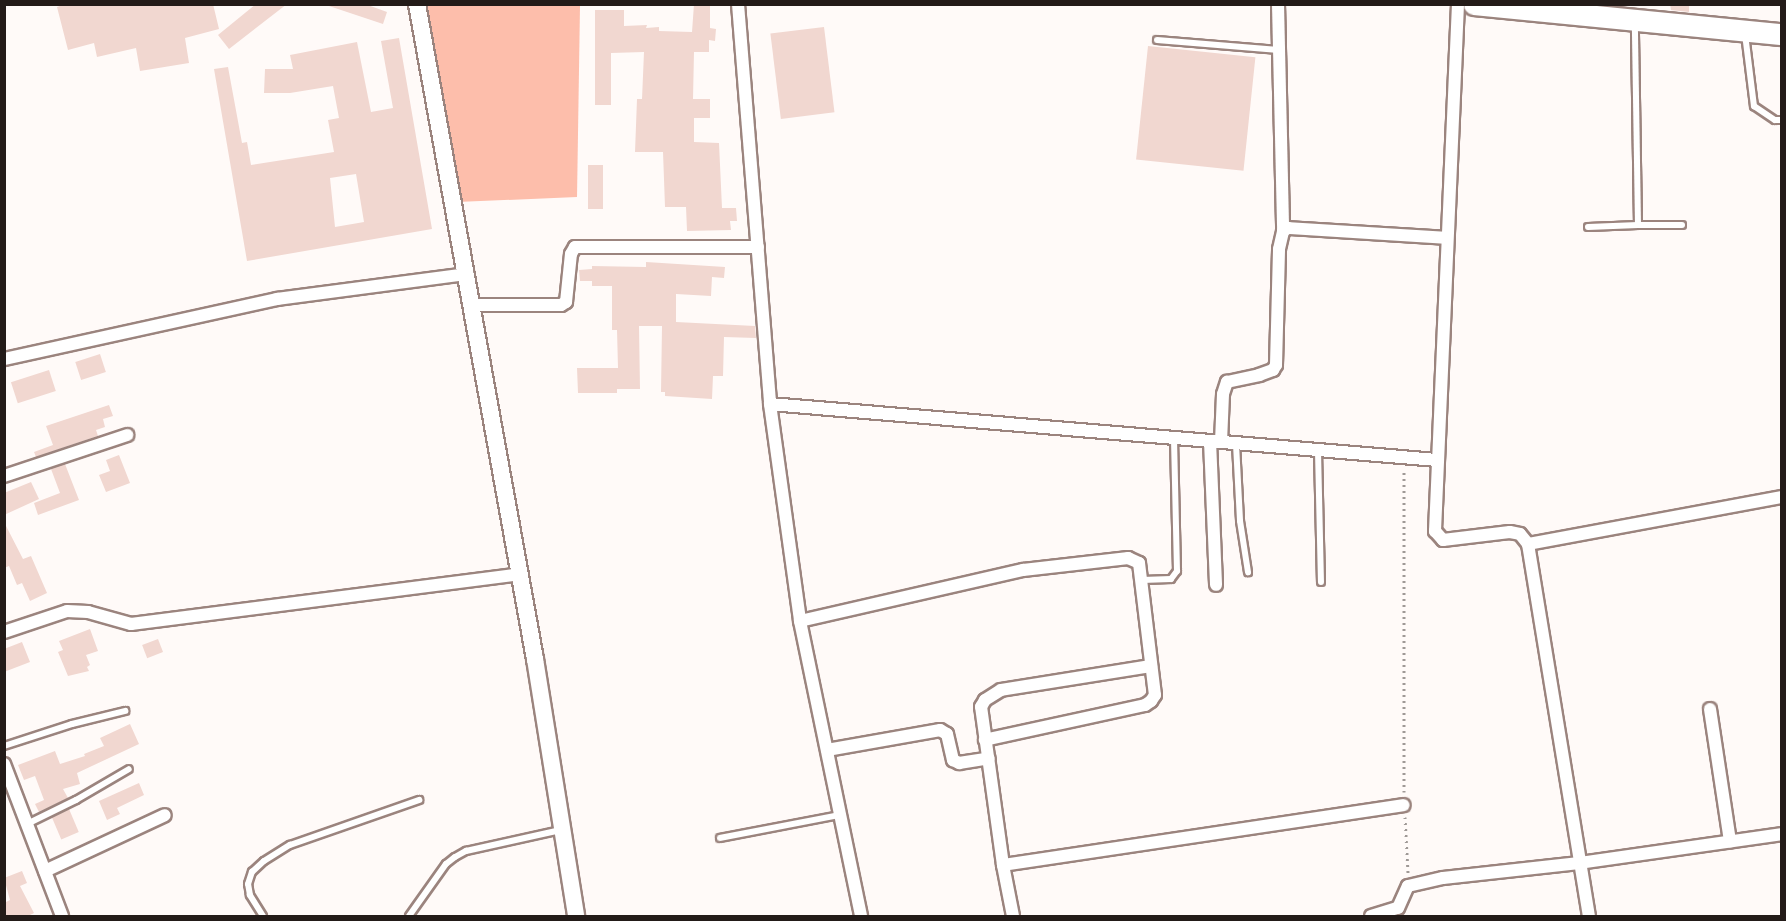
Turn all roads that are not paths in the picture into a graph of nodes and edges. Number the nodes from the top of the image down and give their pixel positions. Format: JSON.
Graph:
{"nodes":[{"id":1,"x":417,"y":4,"type":"edge"},
{"id":2,"x":738,"y":4,"type":"edge"},
{"id":3,"x":1278,"y":4,"type":"edge"},
{"id":4,"x":1458,"y":4,"type":"edge"},
{"id":5,"x":1482,"y":5,"type":"edge"},
{"id":6,"x":1635,"y":20,"type":"junction"},
{"id":7,"x":1745,"y":31,"type":"junction"},
{"id":8,"x":1782,"y":34,"type":"edge"},
{"id":9,"x":1157,"y":40,"type":"dead end"},
{"id":10,"x":1279,"y":50,"type":"junction"},
{"id":11,"x":1782,"y":120,"type":"edge"},
{"id":12,"x":1638,"y":225,"type":"junction"},
{"id":13,"x":1682,"y":225,"type":"dead end"},
{"id":14,"x":1588,"y":227,"type":"dead end"},
{"id":15,"x":1283,"y":231,"type":"junction"},
{"id":16,"x":1447,"y":238,"type":"junction"},
{"id":17,"x":758,"y":247,"type":"junction"},
{"id":18,"x":466,"y":274,"type":"junction"},
{"id":19,"x":471,"y":305,"type":"junction"},
{"id":20,"x":4,"y":359,"type":"edge"},
{"id":21,"x":770,"y":404,"type":"junction"},
{"id":22,"x":127,"y":435,"type":"dead end"},
{"id":23,"x":1174,"y":438,"type":"junction"},
{"id":24,"x":1215,"y":442,"type":"junction"},
{"id":25,"x":1236,"y":444,"type":"junction"},
{"id":26,"x":1318,"y":451,"type":"junction"},
{"id":27,"x":1437,"y":460,"type":"junction"},
{"id":28,"x":4,"y":476,"type":"edge"},
{"id":29,"x":1782,"y":497,"type":"edge"},
{"id":30,"x":1528,"y":544,"type":"junction"},
{"id":31,"x":1248,"y":572,"type":"dead end"},
{"id":32,"x":519,"y":574,"type":"junction"},
{"id":33,"x":1142,"y":580,"type":"junction"},
{"id":34,"x":1321,"y":582,"type":"dead end"},
{"id":35,"x":1216,"y":585,"type":"dead end"},
{"id":36,"x":800,"y":621,"type":"junction"},
{"id":37,"x":4,"y":632,"type":"edge"},
{"id":38,"x":1151,"y":666,"type":"junction"},
{"id":39,"x":1710,"y":709,"type":"dead end"},
{"id":40,"x":125,"y":711,"type":"dead end"},
{"id":41,"x":985,"y":740,"type":"junction"},
{"id":42,"x":4,"y":746,"type":"edge"},
{"id":43,"x":826,"y":750,"type":"junction"},
{"id":44,"x":988,"y":758,"type":"junction"},
{"id":45,"x":4,"y":764,"type":"edge"},
{"id":46,"x":129,"y":769,"type":"dead end"},
{"id":47,"x":419,"y":800,"type":"dead end"},
{"id":48,"x":1404,"y":805,"type":"road end"},
{"id":49,"x":165,"y":815,"type":"dead end"},
{"id":50,"x":840,"y":815,"type":"junction"},
{"id":51,"x":27,"y":824,"type":"junction"},
{"id":52,"x":562,"y":830,"type":"junction"},
{"id":53,"x":1782,"y":834,"type":"edge"},
{"id":54,"x":720,"y":838,"type":"dead end"},
{"id":55,"x":1730,"y":842,"type":"junction"},
{"id":56,"x":1579,"y":863,"type":"junction"},
{"id":57,"x":1003,"y":865,"type":"junction"},
{"id":58,"x":45,"y":871,"type":"junction"},
{"id":59,"x":62,"y":916,"type":"edge"},
{"id":60,"x":263,"y":916,"type":"edge"},
{"id":61,"x":409,"y":916,"type":"edge"},
{"id":62,"x":576,"y":916,"type":"edge"},
{"id":63,"x":861,"y":916,"type":"edge"},
{"id":64,"x":1013,"y":916,"type":"edge"},
{"id":65,"x":1371,"y":916,"type":"edge"},
{"id":66,"x":1589,"y":916,"type":"edge"}],
"edges":[{"from":1,"to":18,"type":"street"},
{"from":2,"to":17,"type":"street"},
{"from":3,"to":10,"type":"street"},
{"from":4,"to":16,"type":"street"},
{"from":5,"to":6,"type":"highway"},
{"from":6,"to":7,"type":"highway"},
{"from":6,"to":12,"type":"lane"},
{"from":7,"to":8,"type":"highway"},
{"from":7,"to":11,"type":"lane"},
{"from":9,"to":10,"type":"lane"},
{"from":10,"to":15,"type":"street"},
{"from":12,"to":13,"type":"lane"},
{"from":12,"to":14,"type":"lane"},
{"from":15,"to":16,"type":"street"},
{"from":15,"to":24,"type":"street"},
{"from":16,"to":27,"type":"street"},
{"from":17,"to":19,"type":"street"},
{"from":17,"to":21,"type":"street"},
{"from":18,"to":19,"type":"street"},
{"from":18,"to":20,"type":"street"},
{"from":19,"to":32,"type":"street"},
{"from":21,"to":23,"type":"street"},
{"from":21,"to":36,"type":"street"},
{"from":22,"to":28,"type":"street"},
{"from":23,"to":24,"type":"street"},
{"from":23,"to":33,"type":"lane"},
{"from":24,"to":25,"type":"street"},
{"from":24,"to":35,"type":"street"},
{"from":25,"to":26,"type":"street"},
{"from":25,"to":31,"type":"lane"},
{"from":26,"to":27,"type":"street"},
{"from":26,"to":34,"type":"lane"},
{"from":27,"to":30,"type":"street"},
{"from":29,"to":30,"type":"street"},
{"from":30,"to":56,"type":"street"},
{"from":32,"to":37,"type":"street"},
{"from":32,"to":52,"type":"street"},
{"from":33,"to":36,"type":"street"},
{"from":33,"to":38,"type":"street"},
{"from":36,"to":43,"type":"street"},
{"from":38,"to":41,"type":"street"},
{"from":38,"to":41,"type":"street"},
{"from":39,"to":55,"type":"street"},
{"from":40,"to":42,"type":"lane"},
{"from":41,"to":44,"type":"street"},
{"from":43,"to":44,"type":"street"},
{"from":43,"to":50,"type":"street"},
{"from":44,"to":57,"type":"street"},
{"from":45,"to":51,"type":"street"},
{"from":46,"to":51,"type":"lane"},
{"from":47,"to":60,"type":"lane"},
{"from":48,"to":57,"type":"street"},
{"from":49,"to":58,"type":"street"},
{"from":50,"to":54,"type":"lane"},
{"from":50,"to":63,"type":"street"},
{"from":51,"to":58,"type":"street"},
{"from":52,"to":61,"type":"lane"},
{"from":52,"to":62,"type":"street"},
{"from":53,"to":55,"type":"street"},
{"from":55,"to":56,"type":"street"},
{"from":56,"to":65,"type":"street"},
{"from":56,"to":66,"type":"street"},
{"from":57,"to":64,"type":"street"},
{"from":58,"to":59,"type":"street"}]}
